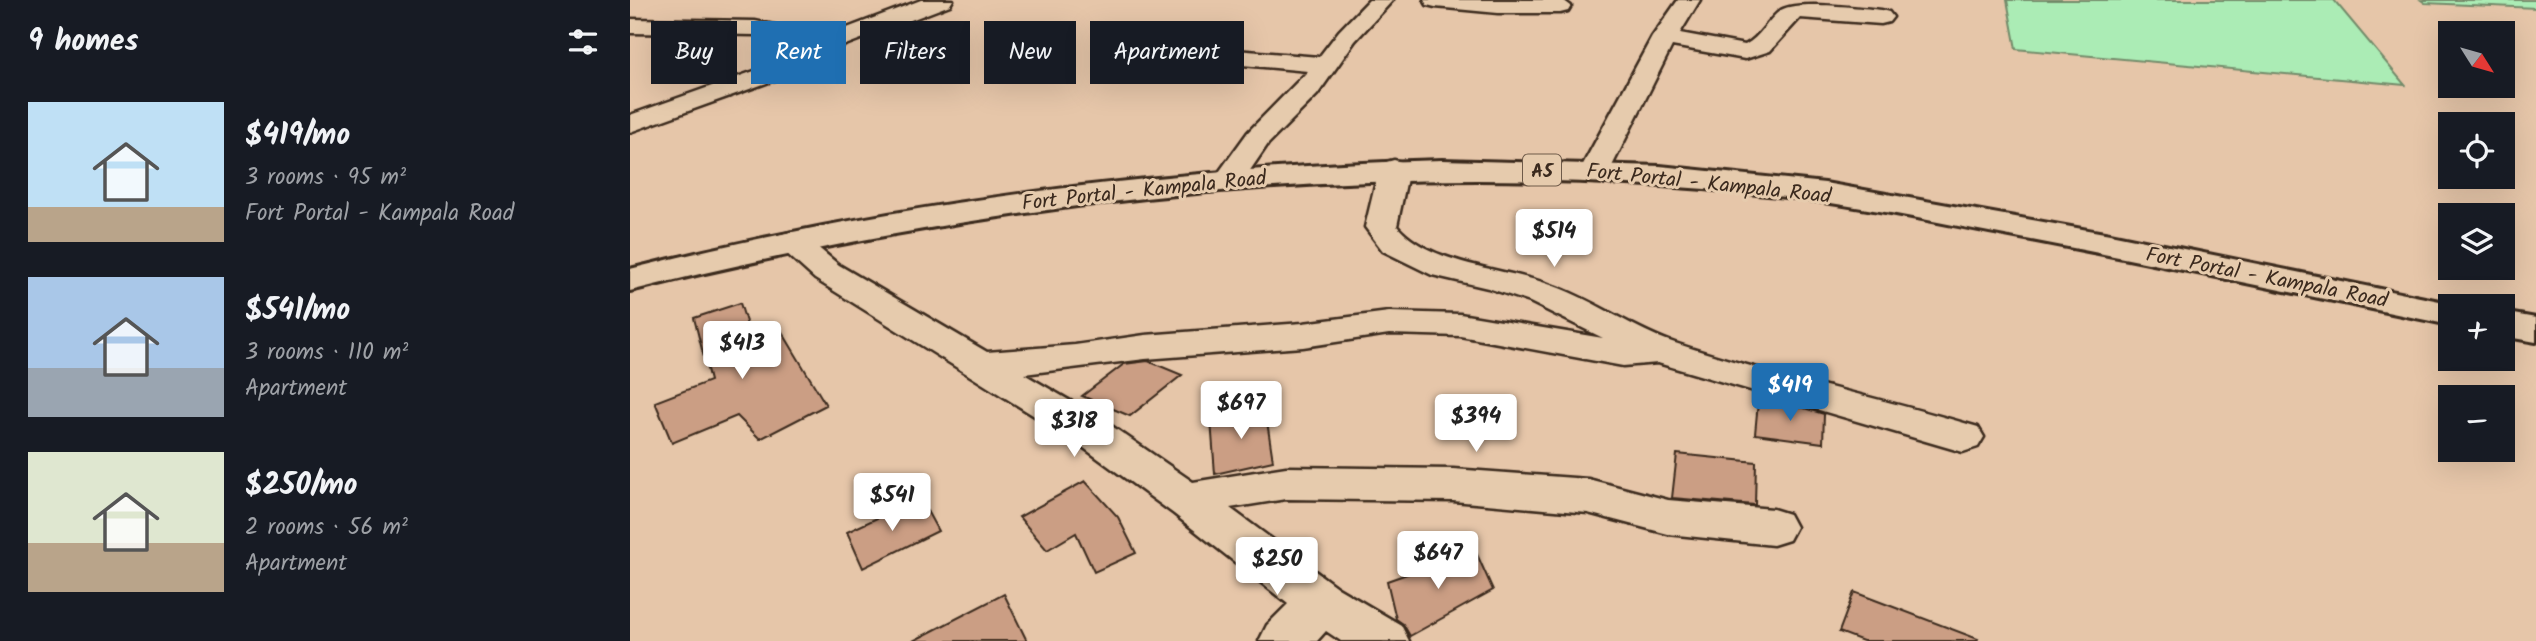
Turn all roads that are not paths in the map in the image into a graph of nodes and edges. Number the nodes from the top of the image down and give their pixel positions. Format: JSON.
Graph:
{"nodes":[{"id":1,"x":942,"y":0,"type":"edge"},
{"id":2,"x":1382,"y":0,"type":"edge"},
{"id":3,"x":1435,"y":0,"type":"edge"},
{"id":4,"x":1689,"y":0,"type":"edge"},
{"id":5,"x":680,"y":5,"type":"dead end"},
{"id":6,"x":1560,"y":6,"type":"dead end"},
{"id":7,"x":1881,"y":17,"type":"dead end"},
{"id":8,"x":751,"y":29,"type":"edge"},
{"id":9,"x":846,"y":36,"type":"edge"},
{"id":10,"x":1664,"y":37,"type":"junction"},
{"id":11,"x":1244,"y":60,"type":"edge"},
{"id":12,"x":1325,"y":65,"type":"junction"},
{"id":13,"x":751,"y":80,"type":"edge"},
{"id":14,"x":630,"y":124,"type":"edge"},
{"id":15,"x":1394,"y":169,"type":"junction"},
{"id":16,"x":1595,"y":170,"type":"junction"},
{"id":17,"x":1228,"y":179,"type":"junction"},
{"id":18,"x":791,"y":242,"type":"junction"},
{"id":19,"x":634,"y":275,"type":"edge"},
{"id":20,"x":2438,"y":311,"type":"edge"},
{"id":21,"x":2515,"y":326,"type":"edge"},
{"id":22,"x":2536,"y":330,"type":"edge"},
{"id":23,"x":1659,"y":351,"type":"junction"},
{"id":24,"x":978,"y":365,"type":"junction"},
{"id":25,"x":1963,"y":437,"type":"dead end"},
{"id":26,"x":1189,"y":502,"type":"junction"},
{"id":27,"x":1773,"y":527,"type":"dead end"},
{"id":28,"x":1321,"y":602,"type":"junction"},
{"id":29,"x":1284,"y":641,"type":"edge"},
{"id":30,"x":1383,"y":641,"type":"edge"}],
"edges":[{"from":1,"to":9,"type":"street"},
{"from":2,"to":12,"type":"street"},
{"from":3,"to":6,"type":"street"},
{"from":4,"to":10,"type":"street"},
{"from":5,"to":8,"type":"street"},
{"from":7,"to":10,"type":"street"},
{"from":10,"to":16,"type":"street"},
{"from":11,"to":12,"type":"street"},
{"from":12,"to":17,"type":"street"},
{"from":13,"to":14,"type":"street"},
{"from":15,"to":16,"type":"main road","name":"Fort Portal - Kampala Road","number":"A5"},
{"from":15,"to":17,"type":"main road","name":"Fort Portal - Kampala Road","number":"A5"},
{"from":15,"to":23,"type":"street"},
{"from":16,"to":20,"type":"main road","name":"Fort Portal - Kampala Road","number":"A5"},
{"from":17,"to":18,"type":"main road","name":"Fort Portal - Kampala Road","number":"A5"},
{"from":18,"to":19,"type":"main road","name":"Fort Portal - Kampala Road","number":"A5"},
{"from":18,"to":24,"type":"street"},
{"from":21,"to":22,"type":"main road"},
{"from":23,"to":24,"type":"street"},
{"from":23,"to":25,"type":"street"},
{"from":24,"to":26,"type":"street"},
{"from":26,"to":27,"type":"street"},
{"from":26,"to":28,"type":"street"},
{"from":28,"to":29,"type":"street"},
{"from":28,"to":30,"type":"street"}]}
